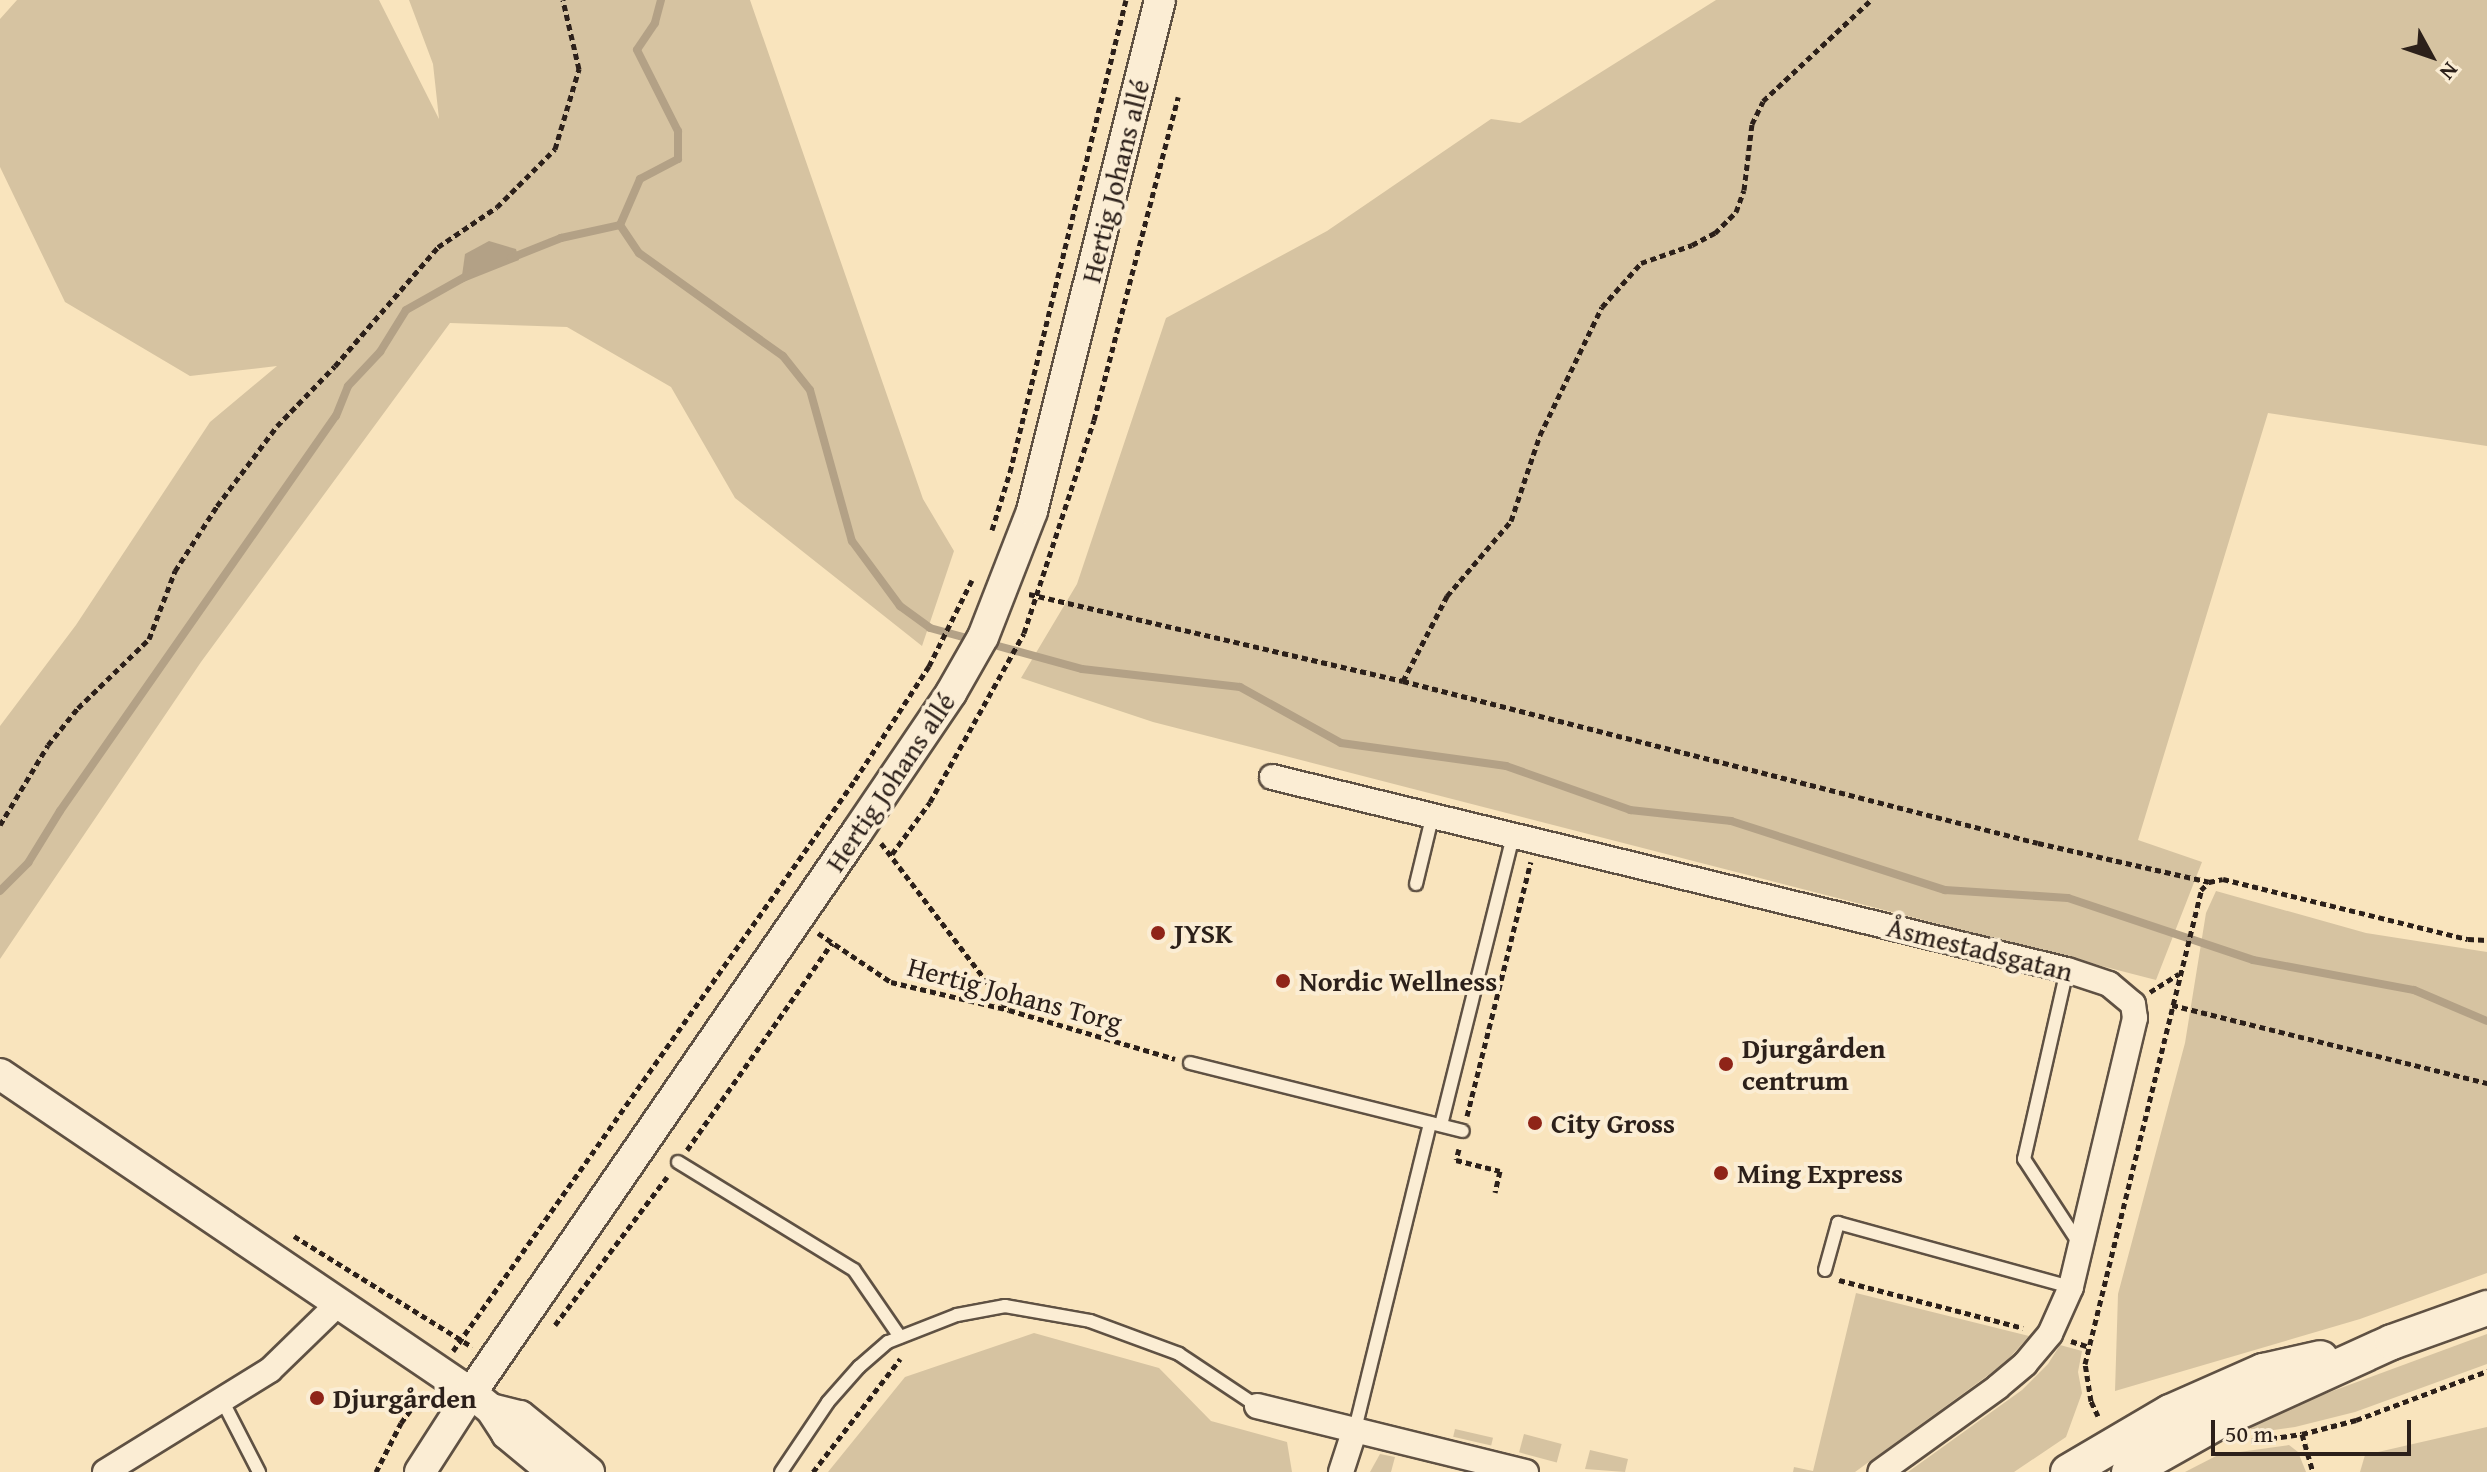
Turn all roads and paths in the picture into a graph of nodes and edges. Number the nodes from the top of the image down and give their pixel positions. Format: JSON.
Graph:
{"nodes":[{"id":1,"x":563,"y":0,"type":"edge"},
{"id":2,"x":1126,"y":0,"type":"edge"},
{"id":3,"x":1160,"y":0,"type":"edge"},
{"id":4,"x":1871,"y":0,"type":"edge"},
{"id":5,"x":1178,"y":97,"type":"dead end"},
{"id":6,"x":990,"y":535,"type":"dead end"},
{"id":7,"x":969,"y":587,"type":"dead end"},
{"id":8,"x":1037,"y":596,"type":"junction"},
{"id":9,"x":1403,"y":681,"type":"junction"},
{"id":10,"x":1272,"y":777,"type":"dead end"},
{"id":11,"x":1432,"y":818,"type":"junction"},
{"id":12,"x":0,"y":825,"type":"edge"},
{"id":13,"x":1525,"y":838,"type":"junction"},
{"id":14,"x":878,"y":840,"type":"dead end"},
{"id":15,"x":892,"y":854,"type":"junction"},
{"id":16,"x":2209,"y":882,"type":"junction"},
{"id":17,"x":1416,"y":884,"type":"dead end"},
{"id":18,"x":797,"y":919,"type":"junction"},
{"id":19,"x":2487,"y":940,"type":"edge"},
{"id":20,"x":2067,"y":970,"type":"junction"},
{"id":21,"x":2180,"y":973,"type":"junction"},
{"id":22,"x":2133,"y":1004,"type":"junction"},
{"id":23,"x":2172,"y":1005,"type":"junction"},
{"id":24,"x":1009,"y":1010,"type":"junction"},
{"id":25,"x":1190,"y":1063,"type":"joint"},
{"id":26,"x":0,"y":1074,"type":"edge"},
{"id":27,"x":2487,"y":1083,"type":"edge"},
{"id":28,"x":1435,"y":1124,"type":"junction"},
{"id":29,"x":1463,"y":1131,"type":"junction"},
{"id":30,"x":678,"y":1162,"type":"dead end"},
{"id":31,"x":1495,"y":1192,"type":"dead end"},
{"id":32,"x":2080,"y":1245,"type":"junction"},
{"id":33,"x":1825,"y":1273,"type":"joint"},
{"id":34,"x":2071,"y":1287,"type":"junction"},
{"id":35,"x":339,"y":1303,"type":"junction"},
{"id":36,"x":2487,"y":1308,"type":"edge"},
{"id":37,"x":2050,"y":1334,"type":"junction"},
{"id":38,"x":900,"y":1337,"type":"junction"},
{"id":39,"x":2392,"y":1342,"type":"junction"},
{"id":40,"x":2089,"y":1347,"type":"junction"},
{"id":41,"x":913,"y":1353,"type":"dead end"},
{"id":42,"x":440,"y":1371,"type":"junction"},
{"id":43,"x":2487,"y":1371,"type":"edge"},
{"id":44,"x":481,"y":1401,"type":"junction"},
{"id":45,"x":223,"y":1402,"type":"junction"},
{"id":46,"x":1257,"y":1406,"type":"joint"},
{"id":47,"x":2098,"y":1416,"type":"dead end"},
{"id":48,"x":1355,"y":1429,"type":"junction"},
{"id":49,"x":105,"y":1472,"type":"edge"},
{"id":50,"x":259,"y":1472,"type":"edge"},
{"id":51,"x":376,"y":1472,"type":"edge"},
{"id":52,"x":420,"y":1472,"type":"edge"},
{"id":53,"x":553,"y":1472,"type":"edge"},
{"id":54,"x":589,"y":1472,"type":"edge"},
{"id":55,"x":781,"y":1472,"type":"edge"},
{"id":56,"x":813,"y":1472,"type":"edge"},
{"id":57,"x":1341,"y":1472,"type":"edge"},
{"id":58,"x":1526,"y":1472,"type":"edge"},
{"id":59,"x":1880,"y":1472,"type":"edge"},
{"id":60,"x":2068,"y":1472,"type":"edge"},
{"id":61,"x":2129,"y":1472,"type":"edge"},
{"id":62,"x":2313,"y":1472,"type":"edge"}],
"edges":[{"from":1,"to":12,"type":"path"},
{"from":2,"to":6,"type":"path"},
{"from":3,"to":18,"type":"street","name":"Hertig Johans allé"},
{"from":4,"to":9,"type":"path"},
{"from":5,"to":8,"type":"path"},
{"from":7,"to":42,"type":"path"},
{"from":8,"to":9,"type":"path"},
{"from":8,"to":15,"type":"path"},
{"from":9,"to":16,"type":"path"},
{"from":10,"to":11,"type":"street","name":"Åsmestadsgatan"},
{"from":11,"to":13,"type":"street","name":"Åsmestadsgatan"},
{"from":11,"to":17,"type":"lane"},
{"from":13,"to":20,"type":"street","name":"Åsmestadsgatan"},
{"from":13,"to":28,"type":"lane"},
{"from":13,"to":29,"type":"path"},
{"from":14,"to":15,"type":"path"},
{"from":15,"to":24,"type":"path"},
{"from":16,"to":19,"type":"path"},
{"from":16,"to":21,"type":"path"},
{"from":18,"to":24,"type":"path","name":"Hertig Johans Torg"},
{"from":18,"to":44,"type":"street","name":"Hertig Johans allé"},
{"from":20,"to":22,"type":"street","name":"Åsmestadsgatan"},
{"from":20,"to":32,"type":"lane"},
{"from":21,"to":22,"type":"path"},
{"from":21,"to":23,"type":"path"},
{"from":22,"to":32,"type":"street"},
{"from":23,"to":27,"type":"path"},
{"from":23,"to":40,"type":"path"},
{"from":24,"to":25,"type":"path","name":"Hertig Johans Torg"},
{"from":25,"to":28,"type":"lane"},
{"from":26,"to":35,"type":"street"},
{"from":28,"to":29,"type":"lane"},
{"from":28,"to":48,"type":"lane"},
{"from":29,"to":31,"type":"path"},
{"from":30,"to":38,"type":"lane"},
{"from":32,"to":34,"type":"street"},
{"from":33,"to":34,"type":"lane"},
{"from":33,"to":37,"type":"path"},
{"from":34,"to":37,"type":"street"},
{"from":35,"to":42,"type":"street"},
{"from":35,"to":45,"type":"street"},
{"from":36,"to":39,"type":"main road"},
{"from":37,"to":40,"type":"path"},
{"from":37,"to":59,"type":"street"},
{"from":38,"to":46,"type":"lane"},
{"from":38,"to":55,"type":"lane"},
{"from":39,"to":60,"type":"main road"},
{"from":39,"to":61,"type":"main road"},
{"from":40,"to":47,"type":"path"},
{"from":41,"to":56,"type":"path"},
{"from":42,"to":44,"type":"street"},
{"from":42,"to":51,"type":"path"},
{"from":43,"to":62,"type":"path"},
{"from":44,"to":52,"type":"street","name":"Hertig Johans allé"},
{"from":44,"to":53,"type":"street"},
{"from":44,"to":54,"type":"street"},
{"from":45,"to":49,"type":"street"},
{"from":45,"to":50,"type":"lane"},
{"from":46,"to":48,"type":"street"},
{"from":48,"to":57,"type":"street"},
{"from":48,"to":58,"type":"street"}]}
